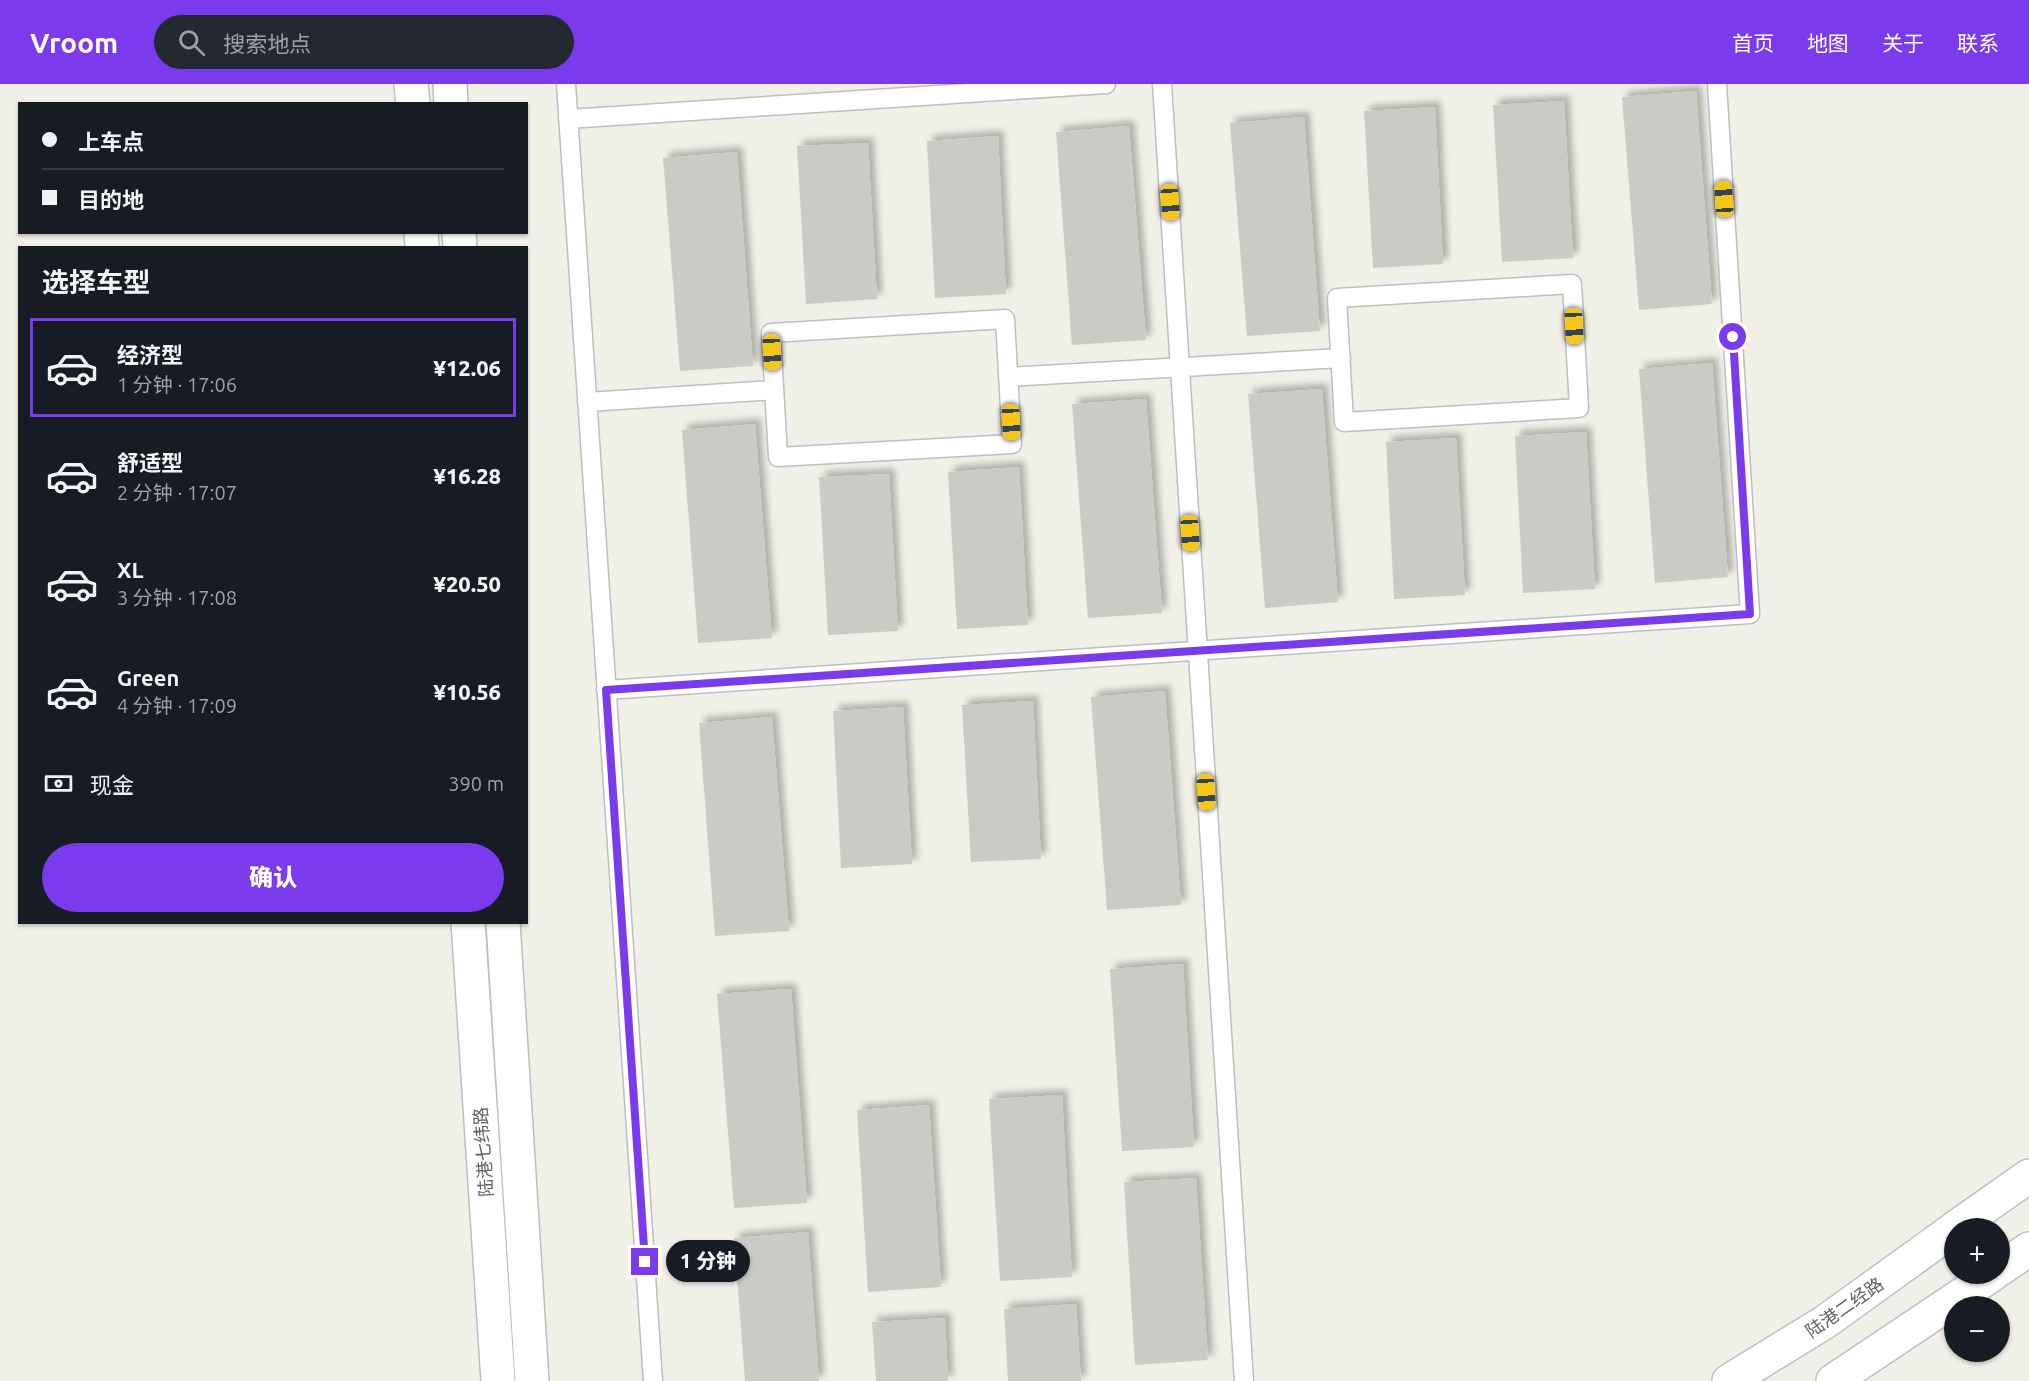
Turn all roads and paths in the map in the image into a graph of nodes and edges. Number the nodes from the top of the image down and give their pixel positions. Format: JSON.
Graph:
{"nodes":[{"id":1,"x":411,"y":84,"type":"edge"},
{"id":2,"x":450,"y":84,"type":"edge"},
{"id":3,"x":566,"y":84,"type":"edge"},
{"id":4,"x":1106,"y":84,"type":"edge"},
{"id":5,"x":1162,"y":84,"type":"edge"},
{"id":6,"x":1717,"y":84,"type":"edge"},
{"id":7,"x":412,"y":102,"type":"edge"},
{"id":8,"x":451,"y":102,"type":"edge"},
{"id":9,"x":568,"y":119,"type":"junction"},
{"id":10,"x":1341,"y":358,"type":"junction"},
{"id":11,"x":1180,"y":368,"type":"junction"},
{"id":12,"x":1008,"y":377,"type":"junction"},
{"id":13,"x":774,"y":390,"type":"junction"},
{"id":14,"x":586,"y":402,"type":"junction"},
{"id":15,"x":1198,"y":651,"type":"junction"},
{"id":16,"x":606,"y":690,"type":"junction"},
{"id":17,"x":468,"y":924,"type":"edge"},
{"id":18,"x":503,"y":924,"type":"edge"},
{"id":19,"x":2029,"y":1176,"type":"edge"},
{"id":20,"x":1970,"y":1218,"type":"edge"},
{"id":21,"x":1944,"y":1237,"type":"edge"},
{"id":22,"x":2029,"y":1249,"type":"edge"},
{"id":23,"x":2010,"y":1262,"type":"edge"},
{"id":24,"x":1978,"y":1284,"type":"edge"},
{"id":25,"x":498,"y":1381,"type":"edge"},
{"id":26,"x":532,"y":1381,"type":"edge"},
{"id":27,"x":652,"y":1381,"type":"edge"},
{"id":28,"x":1244,"y":1381,"type":"edge"},
{"id":29,"x":1729,"y":1381,"type":"edge"},
{"id":30,"x":1833,"y":1381,"type":"edge"}],
"edges":[{"from":1,"to":7,"type":"street"},
{"from":2,"to":8,"type":"street"},
{"from":3,"to":9,"type":"lane"},
{"from":4,"to":9,"type":"lane"},
{"from":5,"to":11,"type":"lane"},
{"from":6,"to":15,"type":"lane"},
{"from":9,"to":14,"type":"lane"},
{"from":10,"to":10,"type":"lane"},
{"from":10,"to":11,"type":"lane"},
{"from":11,"to":12,"type":"lane"},
{"from":11,"to":15,"type":"lane"},
{"from":12,"to":13,"type":"lane"},
{"from":12,"to":13,"type":"lane"},
{"from":13,"to":14,"type":"lane"},
{"from":14,"to":16,"type":"lane"},
{"from":15,"to":16,"type":"lane"},
{"from":15,"to":28,"type":"lane"},
{"from":16,"to":27,"type":"lane"},
{"from":17,"to":25,"type":"street","name":"陆港七纬路"},
{"from":18,"to":26,"type":"street","name":"陆港七纬路"},
{"from":19,"to":20,"type":"street","name":"陆港二经路"},
{"from":21,"to":29,"type":"street","name":"陆港二经路"},
{"from":22,"to":23,"type":"street"},
{"from":24,"to":30,"type":"street"}]}
